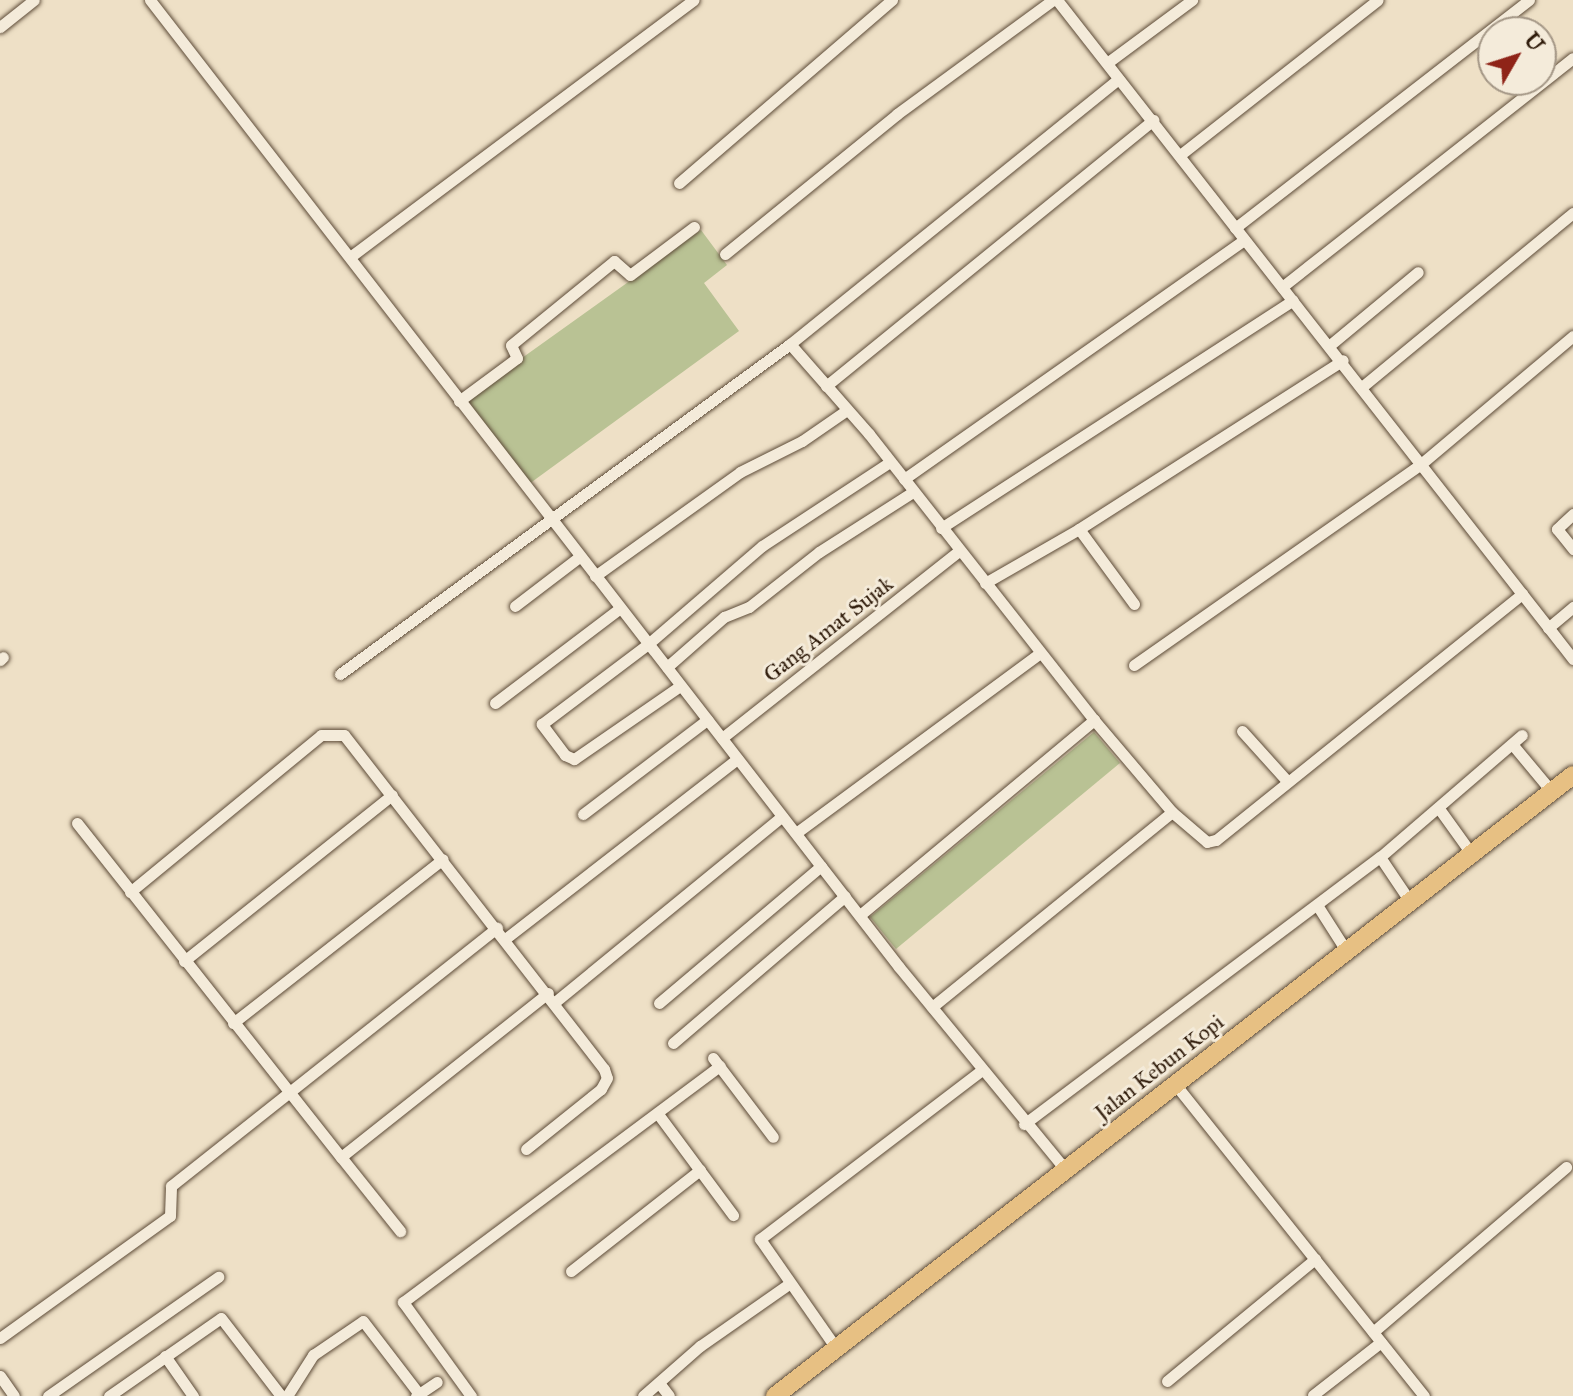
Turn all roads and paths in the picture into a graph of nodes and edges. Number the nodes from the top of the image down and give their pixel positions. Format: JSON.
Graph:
{"nodes":[{"id":1,"x":34,"y":0,"type":"edge"},
{"id":2,"x":150,"y":0,"type":"edge"},
{"id":3,"x":693,"y":0,"type":"edge"},
{"id":4,"x":892,"y":0,"type":"edge"},
{"id":5,"x":1055,"y":0,"type":"edge"},
{"id":6,"x":1192,"y":0,"type":"edge"},
{"id":7,"x":1378,"y":0,"type":"edge"},
{"id":8,"x":1529,"y":0,"type":"edge"},
{"id":9,"x":0,"y":27,"type":"edge"},
{"id":10,"x":1573,"y":58,"type":"edge"},
{"id":11,"x":1107,"y":63,"type":"junction"},
{"id":12,"x":1119,"y":79,"type":"junction"},
{"id":13,"x":1153,"y":120,"type":"junction"},
{"id":14,"x":1180,"y":155,"type":"junction"},
{"id":15,"x":679,"y":183,"type":"dead end"},
{"id":16,"x":1573,"y":213,"type":"edge"},
{"id":17,"x":694,"y":227,"type":"dead end"},
{"id":18,"x":1235,"y":228,"type":"junction"},
{"id":19,"x":1244,"y":240,"type":"junction"},
{"id":20,"x":725,"y":254,"type":"dead end"},
{"id":21,"x":350,"y":257,"type":"junction"},
{"id":22,"x":1418,"y":272,"type":"dead end"},
{"id":23,"x":1282,"y":287,"type":"junction"},
{"id":24,"x":1293,"y":300,"type":"junction"},
{"id":25,"x":1573,"y":336,"type":"edge"},
{"id":26,"x":790,"y":344,"type":"junction"},
{"id":27,"x":1330,"y":345,"type":"junction"},
{"id":28,"x":1343,"y":360,"type":"junction"},
{"id":29,"x":826,"y":386,"type":"junction"},
{"id":30,"x":1363,"y":386,"type":"junction"},
{"id":31,"x":459,"y":401,"type":"junction"},
{"id":32,"x":847,"y":410,"type":"junction"},
{"id":33,"x":890,"y":462,"type":"junction"},
{"id":34,"x":1421,"y":464,"type":"junction"},
{"id":35,"x":904,"y":479,"type":"junction"},
{"id":36,"x":913,"y":492,"type":"junction"},
{"id":37,"x":1573,"y":514,"type":"edge"},
{"id":38,"x":550,"y":521,"type":"junction"},
{"id":39,"x":941,"y":528,"type":"junction"},
{"id":40,"x":1079,"y":529,"type":"junction"},
{"id":41,"x":1573,"y":549,"type":"edge"},
{"id":42,"x":959,"y":551,"type":"junction"},
{"id":43,"x":579,"y":557,"type":"junction"},
{"id":44,"x":595,"y":576,"type":"junction"},
{"id":45,"x":985,"y":583,"type":"junction"},
{"id":46,"x":1522,"y":594,"type":"junction"},
{"id":47,"x":1134,"y":604,"type":"dead end"},
{"id":48,"x":515,"y":606,"type":"dead end"},
{"id":49,"x":1573,"y":607,"type":"edge"},
{"id":50,"x":620,"y":608,"type":"junction"},
{"id":51,"x":1548,"y":628,"type":"junction"},
{"id":52,"x":648,"y":644,"type":"junction"},
{"id":53,"x":1039,"y":654,"type":"junction"},
{"id":54,"x":1573,"y":659,"type":"edge"},
{"id":55,"x":1134,"y":665,"type":"dead end"},
{"id":56,"x":667,"y":667,"type":"junction"},
{"id":57,"x":340,"y":674,"type":"dead end"},
{"id":58,"x":680,"y":686,"type":"junction"},
{"id":59,"x":495,"y":703,"type":"dead end"},
{"id":60,"x":707,"y":720,"type":"junction"},
{"id":61,"x":1094,"y":720,"type":"junction"},
{"id":62,"x":1242,"y":731,"type":"dead end"},
{"id":63,"x":1522,"y":735,"type":"dead end"},
{"id":64,"x":722,"y":738,"type":"junction"},
{"id":65,"x":1512,"y":744,"type":"junction"},
{"id":66,"x":737,"y":759,"type":"junction"},
{"id":67,"x":1573,"y":775,"type":"edge"},
{"id":68,"x":1287,"y":781,"type":"junction"},
{"id":69,"x":1552,"y":792,"type":"junction"},
{"id":70,"x":392,"y":795,"type":"junction"},
{"id":71,"x":1440,"y":810,"type":"junction"},
{"id":72,"x":1172,"y":812,"type":"junction"},
{"id":73,"x":583,"y":814,"type":"dead end"},
{"id":74,"x":782,"y":816,"type":"junction"},
{"id":75,"x":77,"y":823,"type":"dead end"},
{"id":76,"x":796,"y":833,"type":"junction"},
{"id":77,"x":1473,"y":856,"type":"junction"},
{"id":78,"x":1380,"y":857,"type":"junction"},
{"id":79,"x":443,"y":859,"type":"junction"},
{"id":80,"x":821,"y":866,"type":"junction"},
{"id":81,"x":130,"y":892,"type":"junction"},
{"id":82,"x":845,"y":896,"type":"junction"},
{"id":83,"x":1411,"y":903,"type":"junction"},
{"id":84,"x":1317,"y":905,"type":"junction"},
{"id":85,"x":860,"y":915,"type":"junction"},
{"id":86,"x":497,"y":928,"type":"junction"},
{"id":87,"x":505,"y":939,"type":"junction"},
{"id":88,"x":1347,"y":952,"type":"junction"},
{"id":89,"x":184,"y":961,"type":"junction"},
{"id":90,"x":551,"y":998,"type":"junction"},
{"id":91,"x":659,"y":1003,"type":"dead end"},
{"id":92,"x":932,"y":1007,"type":"junction"},
{"id":93,"x":233,"y":1023,"type":"junction"},
{"id":94,"x":673,"y":1043,"type":"dead end"},
{"id":95,"x":982,"y":1070,"type":"junction"},
{"id":96,"x":1175,"y":1084,"type":"junction"},
{"id":97,"x":286,"y":1092,"type":"junction"},
{"id":98,"x":658,"y":1114,"type":"junction"},
{"id":99,"x":1024,"y":1124,"type":"junction"},
{"id":100,"x":773,"y":1137,"type":"dead end"},
{"id":101,"x":526,"y":1149,"type":"dead end"},
{"id":102,"x":341,"y":1157,"type":"junction"},
{"id":103,"x":1566,"y":1167,"type":"dead end"},
{"id":104,"x":700,"y":1170,"type":"junction"},
{"id":105,"x":1066,"y":1170,"type":"junction"},
{"id":106,"x":733,"y":1215,"type":"dead end"},
{"id":107,"x":400,"y":1231,"type":"dead end"},
{"id":108,"x":1315,"y":1259,"type":"junction"},
{"id":109,"x":571,"y":1271,"type":"dead end"},
{"id":110,"x":218,"y":1277,"type":"dead end"},
{"id":111,"x":789,"y":1284,"type":"junction"},
{"id":112,"x":1373,"y":1332,"type":"junction"},
{"id":113,"x":0,"y":1338,"type":"edge"},
{"id":114,"x":1381,"y":1342,"type":"junction"},
{"id":115,"x":836,"y":1348,"type":"junction"},
{"id":116,"x":165,"y":1356,"type":"junction"},
{"id":117,"x":0,"y":1376,"type":"edge"},
{"id":118,"x":1167,"y":1381,"type":"dead end"},
{"id":119,"x":437,"y":1382,"type":"dead end"},
{"id":120,"x":659,"y":1383,"type":"junction"},
{"id":121,"x":418,"y":1395,"type":"edge"},
{"id":122,"x":1313,"y":1395,"type":"edge"},
{"id":123,"x":14,"y":1396,"type":"edge"},
{"id":124,"x":48,"y":1396,"type":"edge"},
{"id":125,"x":109,"y":1396,"type":"edge"},
{"id":126,"x":193,"y":1396,"type":"edge"},
{"id":127,"x":284,"y":1396,"type":"edge"},
{"id":128,"x":471,"y":1396,"type":"edge"},
{"id":129,"x":643,"y":1396,"type":"edge"},
{"id":130,"x":669,"y":1396,"type":"edge"},
{"id":131,"x":775,"y":1396,"type":"edge"},
{"id":132,"x":1424,"y":1396,"type":"edge"}],
"edges":[{"from":1,"to":9,"type":"street"},
{"from":2,"to":21,"type":"street"},
{"from":3,"to":21,"type":"street"},
{"from":4,"to":15,"type":"street"},
{"from":5,"to":11,"type":"street"},
{"from":5,"to":20,"type":"street"},
{"from":6,"to":11,"type":"street"},
{"from":7,"to":14,"type":"street"},
{"from":8,"to":18,"type":"street"},
{"from":10,"to":23,"type":"street"},
{"from":11,"to":12,"type":"street"},
{"from":12,"to":13,"type":"street"},
{"from":12,"to":26,"type":"street"},
{"from":13,"to":14,"type":"street"},
{"from":13,"to":29,"type":"street"},
{"from":14,"to":18,"type":"street"},
{"from":16,"to":30,"type":"street"},
{"from":17,"to":31,"type":"street"},
{"from":18,"to":19,"type":"street"},
{"from":19,"to":23,"type":"street"},
{"from":19,"to":35,"type":"street"},
{"from":21,"to":31,"type":"street"},
{"from":22,"to":27,"type":"street"},
{"from":23,"to":24,"type":"street"},
{"from":24,"to":27,"type":"street"},
{"from":24,"to":39,"type":"street"},
{"from":25,"to":34,"type":"street"},
{"from":26,"to":29,"type":"street"},
{"from":26,"to":38,"type":"street"},
{"from":27,"to":28,"type":"street"},
{"from":28,"to":30,"type":"street"},
{"from":28,"to":40,"type":"street"},
{"from":29,"to":32,"type":"street"},
{"from":30,"to":34,"type":"street"},
{"from":31,"to":38,"type":"street"},
{"from":32,"to":33,"type":"street"},
{"from":32,"to":44,"type":"street"},
{"from":33,"to":35,"type":"street"},
{"from":33,"to":52,"type":"street"},
{"from":34,"to":46,"type":"street"},
{"from":34,"to":55,"type":"street"},
{"from":35,"to":36,"type":"street"},
{"from":36,"to":39,"type":"street"},
{"from":36,"to":56,"type":"street"},
{"from":37,"to":41,"type":"street"},
{"from":38,"to":43,"type":"street"},
{"from":38,"to":57,"type":"street"},
{"from":39,"to":42,"type":"street"},
{"from":40,"to":45,"type":"street"},
{"from":40,"to":47,"type":"street"},
{"from":42,"to":45,"type":"street"},
{"from":42,"to":64,"type":"street","name":"Gang Amat Sujak"},
{"from":43,"to":44,"type":"street"},
{"from":43,"to":48,"type":"street"},
{"from":44,"to":50,"type":"street"},
{"from":45,"to":53,"type":"street"},
{"from":46,"to":51,"type":"street"},
{"from":46,"to":68,"type":"street"},
{"from":49,"to":51,"type":"street"},
{"from":50,"to":52,"type":"street"},
{"from":50,"to":59,"type":"street"},
{"from":51,"to":54,"type":"street"},
{"from":52,"to":56,"type":"street"},
{"from":52,"to":58,"type":"street"},
{"from":53,"to":61,"type":"street"},
{"from":53,"to":76,"type":"street"},
{"from":56,"to":58,"type":"street"},
{"from":58,"to":60,"type":"street"},
{"from":60,"to":64,"type":"street"},
{"from":60,"to":73,"type":"street"},
{"from":61,"to":72,"type":"street"},
{"from":61,"to":85,"type":"street"},
{"from":62,"to":68,"type":"street"},
{"from":63,"to":65,"type":"street"},
{"from":64,"to":66,"type":"street"},
{"from":65,"to":69,"type":"street"},
{"from":65,"to":71,"type":"street"},
{"from":66,"to":74,"type":"street"},
{"from":66,"to":87,"type":"street"},
{"from":67,"to":69,"type":"main road","name":"Jalan Kebun Kopi"},
{"from":68,"to":72,"type":"street"},
{"from":69,"to":77,"type":"main road","name":"Jalan Kebun Kopi"},
{"from":70,"to":79,"type":"street"},
{"from":70,"to":81,"type":"street"},
{"from":70,"to":89,"type":"street"},
{"from":71,"to":77,"type":"street"},
{"from":71,"to":78,"type":"street"},
{"from":72,"to":92,"type":"street"},
{"from":74,"to":76,"type":"street"},
{"from":74,"to":90,"type":"street"},
{"from":75,"to":81,"type":"street"},
{"from":76,"to":80,"type":"street"},
{"from":77,"to":83,"type":"main road","name":"Jalan Kebun Kopi"},
{"from":78,"to":83,"type":"street"},
{"from":78,"to":84,"type":"street"},
{"from":79,"to":86,"type":"street"},
{"from":79,"to":93,"type":"street"},
{"from":80,"to":82,"type":"street"},
{"from":80,"to":91,"type":"street"},
{"from":81,"to":89,"type":"street"},
{"from":82,"to":85,"type":"street"},
{"from":82,"to":94,"type":"street"},
{"from":83,"to":88,"type":"main road","name":"Jalan Kebun Kopi"},
{"from":84,"to":88,"type":"street"},
{"from":84,"to":99,"type":"street"},
{"from":85,"to":92,"type":"street"},
{"from":86,"to":87,"type":"street"},
{"from":86,"to":97,"type":"street"},
{"from":87,"to":90,"type":"street"},
{"from":88,"to":96,"type":"main road","name":"Jalan Kebun Kopi"},
{"from":89,"to":93,"type":"street"},
{"from":90,"to":101,"type":"street"},
{"from":90,"to":102,"type":"street"},
{"from":92,"to":95,"type":"street"},
{"from":93,"to":97,"type":"street"},
{"from":95,"to":99,"type":"street"},
{"from":95,"to":111,"type":"street"},
{"from":96,"to":105,"type":"main road","name":"Jalan Kebun Kopi"},
{"from":96,"to":108,"type":"street"},
{"from":97,"to":102,"type":"street"},
{"from":97,"to":113,"type":"street"},
{"from":98,"to":100,"type":"street"},
{"from":98,"to":104,"type":"street"},
{"from":98,"to":128,"type":"street"},
{"from":99,"to":105,"type":"street"},
{"from":102,"to":107,"type":"street"},
{"from":103,"to":112,"type":"street"},
{"from":104,"to":106,"type":"street"},
{"from":104,"to":109,"type":"street"},
{"from":105,"to":115,"type":"main road","name":"Jalan Kebun Kopi"},
{"from":108,"to":112,"type":"street"},
{"from":108,"to":118,"type":"street"},
{"from":110,"to":124,"type":"street"},
{"from":111,"to":115,"type":"street"},
{"from":111,"to":120,"type":"street"},
{"from":112,"to":114,"type":"street"},
{"from":114,"to":122,"type":"street"},
{"from":114,"to":132,"type":"street"},
{"from":115,"to":131,"type":"main road","name":"Jalan Kebun Kopi"},
{"from":116,"to":125,"type":"street"},
{"from":116,"to":126,"type":"street"},
{"from":116,"to":127,"type":"street"},
{"from":117,"to":123,"type":"street"},
{"from":119,"to":121,"type":"street"},
{"from":120,"to":129,"type":"street"},
{"from":120,"to":130,"type":"street"},
{"from":121,"to":127,"type":"street"}]}
